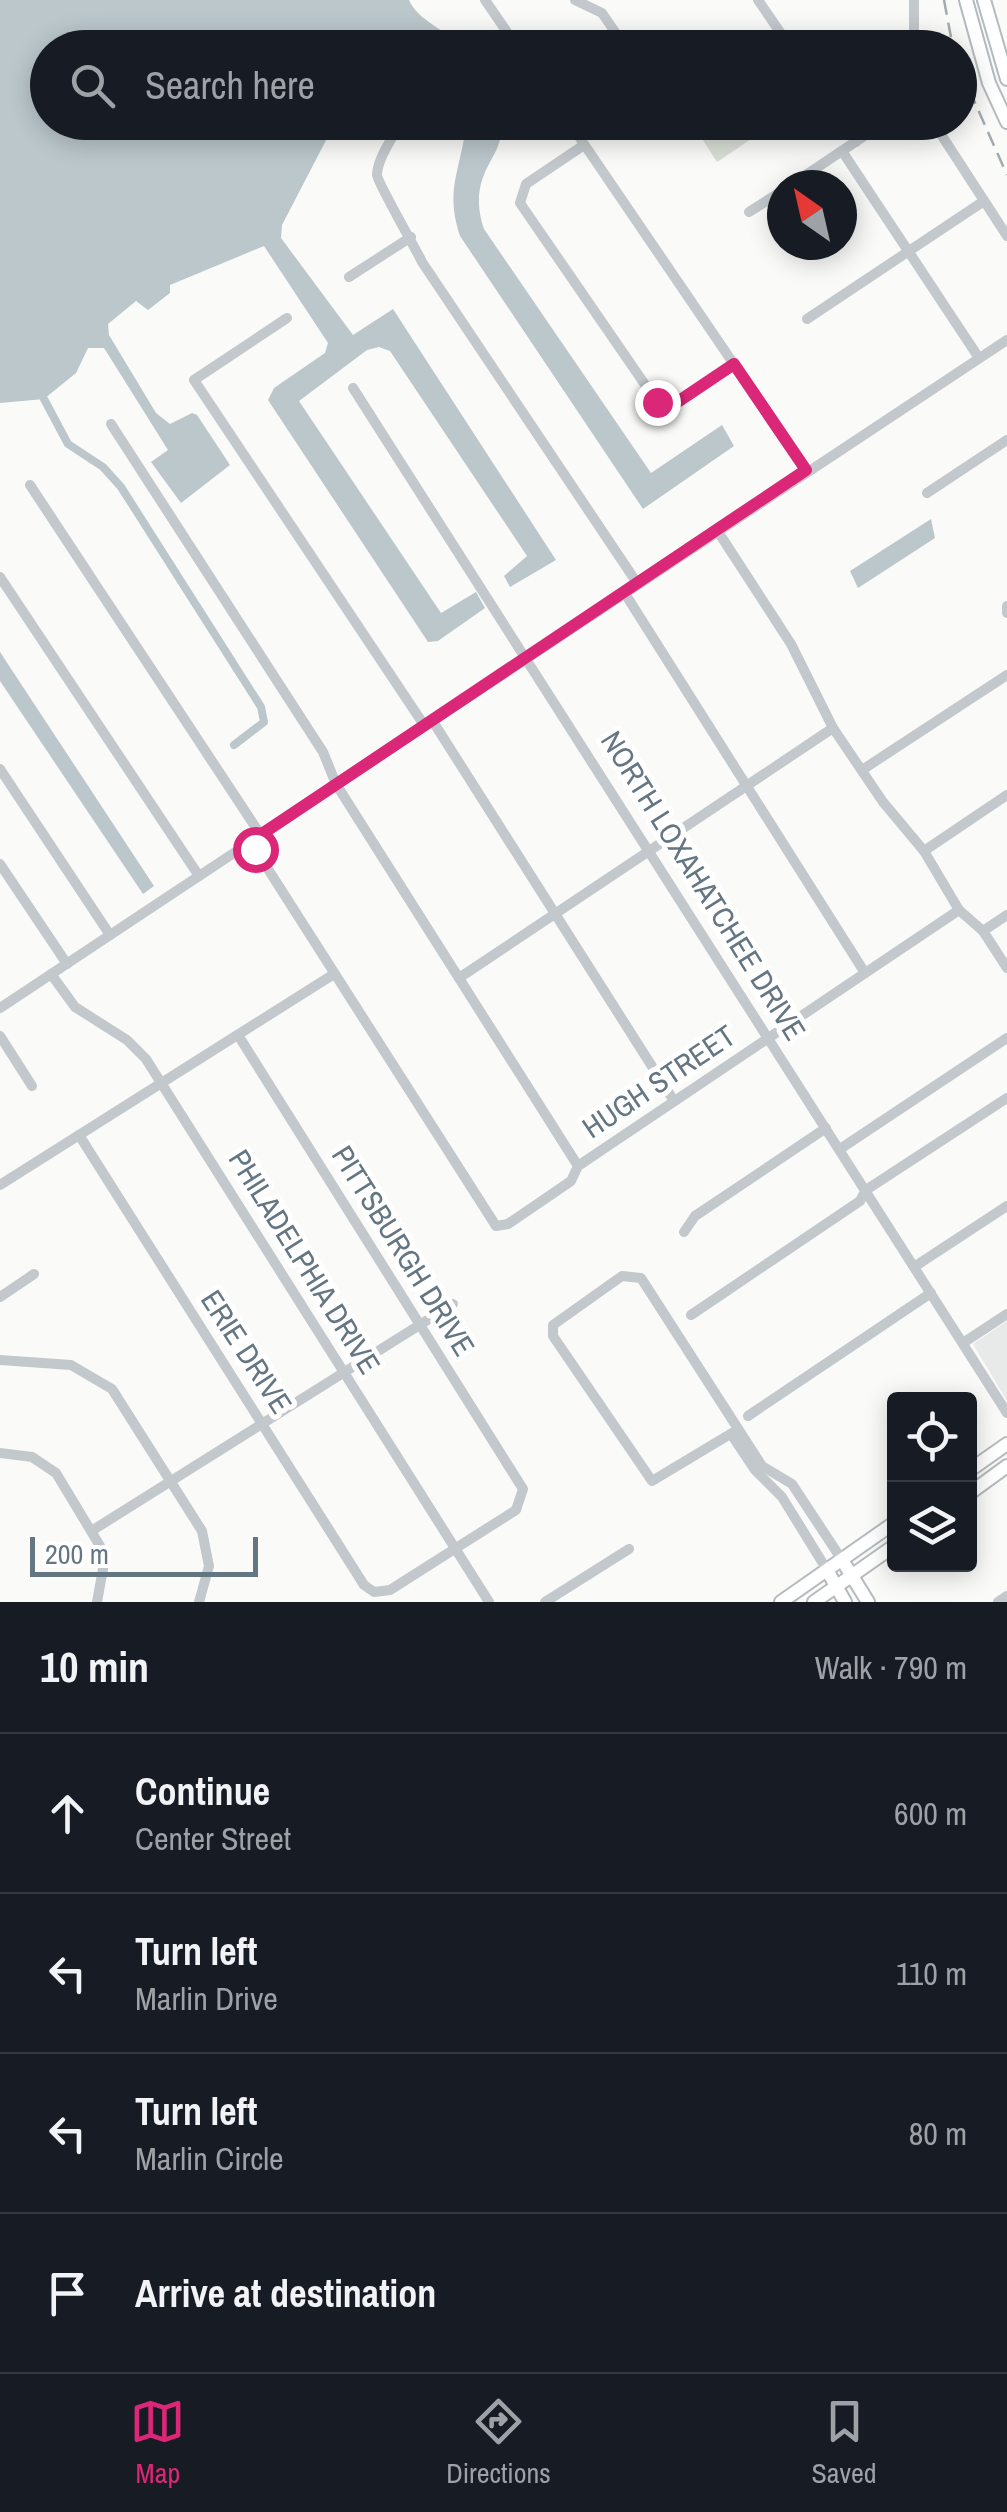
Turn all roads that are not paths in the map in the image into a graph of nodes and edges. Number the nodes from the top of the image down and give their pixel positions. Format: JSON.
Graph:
{"nodes":[{"id":1,"x":486,"y":0,"type":"edge"},
{"id":2,"x":575,"y":0,"type":"edge"},
{"id":3,"x":758,"y":0,"type":"edge"},
{"id":4,"x":914,"y":0,"type":"edge"},
{"id":5,"x":966,"y":0,"type":"edge"},
{"id":6,"x":984,"y":0,"type":"edge"},
{"id":7,"x":506,"y":30,"type":"edge"},
{"id":8,"x":614,"y":30,"type":"edge"},
{"id":9,"x":776,"y":30,"type":"edge"},
{"id":10,"x":914,"y":30,"type":"edge"},
{"id":11,"x":974,"y":30,"type":"edge"},
{"id":12,"x":977,"y":40,"type":"edge"},
{"id":13,"x":1007,"y":79,"type":"edge"},
{"id":14,"x":1007,"y":122,"type":"edge"},
{"id":15,"x":393,"y":140,"type":"edge"},
{"id":16,"x":581,"y":140,"type":"edge"},
{"id":17,"x":859,"y":140,"type":"edge"},
{"id":18,"x":944,"y":140,"type":"edge"},
{"id":19,"x":856,"y":142,"type":"joint"},
{"id":20,"x":584,"y":144,"type":"junction"},
{"id":21,"x":842,"y":152,"type":"junction"},
{"id":22,"x":814,"y":170,"type":"edge"},
{"id":23,"x":767,"y":201,"type":"edge"},
{"id":24,"x":984,"y":202,"type":"junction"},
{"id":25,"x":749,"y":212,"type":"dead end"},
{"id":26,"x":1007,"y":236,"type":"edge"},
{"id":27,"x":411,"y":237,"type":"junction"},
{"id":28,"x":910,"y":252,"type":"junction"},
{"id":29,"x":349,"y":277,"type":"dead end"},
{"id":30,"x":287,"y":318,"type":"dead end"},
{"id":31,"x":807,"y":319,"type":"dead end"},
{"id":32,"x":1007,"y":340,"type":"edge"},
{"id":33,"x":979,"y":358,"type":"junction"},
{"id":34,"x":734,"y":364,"type":"junction"},
{"id":35,"x":353,"y":388,"type":"dead end"},
{"id":36,"x":111,"y":424,"type":"dead end"},
{"id":37,"x":1007,"y":440,"type":"edge"},
{"id":38,"x":806,"y":470,"type":"junction"},
{"id":39,"x":30,"y":485,"type":"dead end"},
{"id":40,"x":928,"y":493,"type":"dead end"},
{"id":41,"x":716,"y":530,"type":"junction"},
{"id":42,"x":0,"y":577,"type":"edge"},
{"id":43,"x":637,"y":583,"type":"junction"},
{"id":44,"x":624,"y":592,"type":"junction"},
{"id":45,"x":528,"y":656,"type":"junction"},
{"id":46,"x":1007,"y":675,"type":"edge"},
{"id":47,"x":428,"y":722,"type":"junction"},
{"id":48,"x":832,"y":728,"type":"junction"},
{"id":49,"x":0,"y":769,"type":"edge"},
{"id":50,"x":862,"y":770,"type":"junction"},
{"id":51,"x":336,"y":784,"type":"junction"},
{"id":52,"x":746,"y":785,"type":"junction"},
{"id":53,"x":1007,"y":795,"type":"edge"},
{"id":54,"x":255,"y":838,"type":"junction"},
{"id":55,"x":650,"y":849,"type":"junction"},
{"id":56,"x":924,"y":850,"type":"junction"},
{"id":57,"x":0,"y":864,"type":"edge"},
{"id":58,"x":198,"y":876,"type":"junction"},
{"id":59,"x":958,"y":910,"type":"junction"},
{"id":60,"x":555,"y":914,"type":"junction"},
{"id":61,"x":1007,"y":915,"type":"edge"},
{"id":62,"x":983,"y":931,"type":"junction"},
{"id":63,"x":110,"y":934,"type":"junction"},
{"id":64,"x":67,"y":964,"type":"junction"},
{"id":65,"x":1007,"y":968,"type":"edge"},
{"id":66,"x":865,"y":973,"type":"junction"},
{"id":67,"x":51,"y":974,"type":"junction"},
{"id":68,"x":334,"y":974,"type":"junction"},
{"id":69,"x":459,"y":978,"type":"junction"},
{"id":70,"x":0,"y":1008,"type":"edge"},
{"id":71,"x":238,"y":1035,"type":"junction"},
{"id":72,"x":0,"y":1036,"type":"edge"},
{"id":73,"x":770,"y":1037,"type":"junction"},
{"id":74,"x":1007,"y":1038,"type":"edge"},
{"id":75,"x":162,"y":1083,"type":"junction"},
{"id":76,"x":32,"y":1086,"type":"dead end"},
{"id":77,"x":1007,"y":1098,"type":"edge"},
{"id":78,"x":674,"y":1102,"type":"junction"},
{"id":79,"x":826,"y":1128,"type":"junction"},
{"id":80,"x":79,"y":1136,"type":"junction"},
{"id":81,"x":840,"y":1149,"type":"junction"},
{"id":82,"x":578,"y":1166,"type":"junction"},
{"id":83,"x":0,"y":1185,"type":"edge"},
{"id":84,"x":866,"y":1190,"type":"junction"},
{"id":85,"x":1007,"y":1206,"type":"edge"},
{"id":86,"x":684,"y":1232,"type":"dead end"},
{"id":87,"x":914,"y":1266,"type":"junction"},
{"id":88,"x":34,"y":1274,"type":"dead end"},
{"id":89,"x":932,"y":1293,"type":"junction"},
{"id":90,"x":0,"y":1298,"type":"edge"},
{"id":91,"x":452,"y":1304,"type":"dead end"},
{"id":92,"x":1007,"y":1314,"type":"edge"},
{"id":93,"x":691,"y":1315,"type":"dead end"},
{"id":94,"x":420,"y":1324,"type":"junction"},
{"id":95,"x":963,"y":1343,"type":"junction"},
{"id":96,"x":0,"y":1360,"type":"edge"},
{"id":97,"x":344,"y":1372,"type":"junction"},
{"id":98,"x":1007,"y":1413,"type":"edge"},
{"id":99,"x":748,"y":1416,"type":"dead end"},
{"id":100,"x":262,"y":1424,"type":"junction"},
{"id":101,"x":734,"y":1432,"type":"junction"},
{"id":102,"x":1007,"y":1444,"type":"edge"},
{"id":103,"x":0,"y":1453,"type":"edge"},
{"id":104,"x":977,"y":1465,"type":"edge"},
{"id":105,"x":1007,"y":1466,"type":"edge"},
{"id":106,"x":172,"y":1481,"type":"junction"},
{"id":107,"x":977,"y":1488,"type":"edge"},
{"id":108,"x":887,"y":1528,"type":"edge"},
{"id":109,"x":92,"y":1530,"type":"junction"},
{"id":110,"x":456,"y":1548,"type":"junction"},
{"id":111,"x":629,"y":1549,"type":"dead end"},
{"id":112,"x":887,"y":1551,"type":"edge"},
{"id":113,"x":842,"y":1560,"type":"junction"},
{"id":114,"x":828,"y":1570,"type":"junction"},
{"id":115,"x":852,"y":1576,"type":"junction"},
{"id":116,"x":836,"y":1587,"type":"junction"},
{"id":117,"x":1007,"y":1596,"type":"edge"},
{"id":118,"x":96,"y":1602,"type":"edge"},
{"id":119,"x":198,"y":1602,"type":"edge"},
{"id":120,"x":489,"y":1602,"type":"edge"},
{"id":121,"x":545,"y":1602,"type":"edge"},
{"id":122,"x":782,"y":1602,"type":"edge"},
{"id":123,"x":814,"y":1602,"type":"edge"},
{"id":124,"x":845,"y":1602,"type":"edge"},
{"id":125,"x":868,"y":1602,"type":"edge"},
{"id":126,"x":998,"y":1602,"type":"edge"}],
"edges":[{"from":1,"to":7,"type":"street"},
{"from":2,"to":8,"type":"street"},
{"from":3,"to":9,"type":"street"},
{"from":4,"to":10,"type":"street"},
{"from":5,"to":11,"type":"main road"},
{"from":6,"to":13,"type":"main road"},
{"from":12,"to":14,"type":"main road"},
{"from":15,"to":27,"type":"street"},
{"from":16,"to":20,"type":"street"},
{"from":17,"to":19,"type":"street"},
{"from":18,"to":24,"type":"street"},
{"from":19,"to":21,"type":"street"},
{"from":20,"to":34,"type":"street"},
{"from":20,"to":34,"type":"street"},
{"from":21,"to":22,"type":"street"},
{"from":21,"to":28,"type":"street"},
{"from":23,"to":25,"type":"street"},
{"from":24,"to":26,"type":"street"},
{"from":24,"to":28,"type":"street"},
{"from":27,"to":29,"type":"street"},
{"from":27,"to":43,"type":"street"},
{"from":28,"to":31,"type":"street"},
{"from":28,"to":33,"type":"street"},
{"from":30,"to":47,"type":"street"},
{"from":32,"to":33,"type":"street"},
{"from":33,"to":38,"type":"street"},
{"from":34,"to":38,"type":"street"},
{"from":35,"to":45,"type":"street","name":"NORTH LOXAHATCHEE DRIVE"},
{"from":36,"to":51,"type":"street"},
{"from":37,"to":40,"type":"street"},
{"from":38,"to":41,"type":"street"},
{"from":39,"to":54,"type":"street"},
{"from":41,"to":43,"type":"street"},
{"from":41,"to":48,"type":"street"},
{"from":42,"to":58,"type":"street"},
{"from":43,"to":44,"type":"street"},
{"from":44,"to":45,"type":"street"},
{"from":44,"to":52,"type":"street"},
{"from":45,"to":47,"type":"street"},
{"from":45,"to":55,"type":"street","name":"NORTH LOXAHATCHEE DRIVE"},
{"from":46,"to":50,"type":"street"},
{"from":47,"to":51,"type":"street"},
{"from":47,"to":60,"type":"street"},
{"from":48,"to":50,"type":"street"},
{"from":48,"to":52,"type":"street"},
{"from":49,"to":63,"type":"street"},
{"from":50,"to":56,"type":"street"},
{"from":51,"to":54,"type":"street"},
{"from":51,"to":69,"type":"street"},
{"from":52,"to":55,"type":"street"},
{"from":52,"to":66,"type":"street"},
{"from":53,"to":56,"type":"street"},
{"from":54,"to":58,"type":"street"},
{"from":54,"to":68,"type":"street"},
{"from":55,"to":60,"type":"street"},
{"from":55,"to":73,"type":"street","name":"NORTH LOXAHATCHEE DRIVE"},
{"from":56,"to":59,"type":"street"},
{"from":57,"to":64,"type":"street"},
{"from":58,"to":63,"type":"street"},
{"from":59,"to":62,"type":"street"},
{"from":59,"to":66,"type":"street","name":"HUGH STREET"},
{"from":60,"to":69,"type":"street"},
{"from":60,"to":78,"type":"street"},
{"from":61,"to":62,"type":"street"},
{"from":62,"to":65,"type":"street"},
{"from":63,"to":64,"type":"street"},
{"from":64,"to":67,"type":"street"},
{"from":66,"to":73,"type":"street","name":"HUGH STREET"},
{"from":67,"to":70,"type":"street"},
{"from":67,"to":75,"type":"street","name":"PHILADELPHIA DRIVE"},
{"from":68,"to":71,"type":"street"},
{"from":68,"to":82,"type":"street","name":"HUGH STREET"},
{"from":69,"to":82,"type":"street"},
{"from":71,"to":75,"type":"street"},
{"from":71,"to":94,"type":"street","name":"PITTSBURGH DRIVE"},
{"from":72,"to":76,"type":"street"},
{"from":73,"to":78,"type":"street","name":"HUGH STREET"},
{"from":73,"to":79,"type":"street","name":"NORTH LOXAHATCHEE DRIVE"},
{"from":74,"to":81,"type":"street"},
{"from":75,"to":80,"type":"street"},
{"from":75,"to":97,"type":"street","name":"PHILADELPHIA DRIVE"},
{"from":77,"to":84,"type":"street"},
{"from":78,"to":82,"type":"street","name":"HUGH STREET"},
{"from":79,"to":81,"type":"street","name":"NORTH LOXAHATCHEE DRIVE"},
{"from":79,"to":86,"type":"street"},
{"from":80,"to":83,"type":"street"},
{"from":80,"to":100,"type":"street","name":"ERIE DRIVE"},
{"from":81,"to":84,"type":"street","name":"NORTH LOXAHATCHEE DRIVE"},
{"from":84,"to":87,"type":"street","name":"NORTH LOXAHATCHEE DRIVE"},
{"from":84,"to":93,"type":"street"},
{"from":85,"to":87,"type":"street"},
{"from":87,"to":89,"type":"street","name":"NORTH LOXAHATCHEE DRIVE"},
{"from":88,"to":90,"type":"street"},
{"from":89,"to":95,"type":"street","name":"NORTH LOXAHATCHEE DRIVE"},
{"from":89,"to":99,"type":"street"},
{"from":91,"to":94,"type":"street"},
{"from":92,"to":95,"type":"street"},
{"from":94,"to":97,"type":"street"},
{"from":94,"to":110,"type":"street","name":"PITTSBURGH DRIVE"},
{"from":95,"to":98,"type":"street","name":"NORTH LOXAHATCHEE DRIVE"},
{"from":96,"to":106,"type":"street"},
{"from":97,"to":100,"type":"street"},
{"from":97,"to":110,"type":"street","name":"PHILADELPHIA DRIVE"},
{"from":100,"to":106,"type":"street"},
{"from":100,"to":110,"type":"street","name":"ERIE DRIVE"},
{"from":101,"to":101,"type":"street"},
{"from":101,"to":113,"type":"street"},
{"from":101,"to":114,"type":"street"},
{"from":102,"to":104,"type":"main road"},
{"from":103,"to":109,"type":"street"},
{"from":105,"to":107,"type":"main road"},
{"from":106,"to":109,"type":"street"},
{"from":106,"to":119,"type":"street"},
{"from":108,"to":113,"type":"main road"},
{"from":109,"to":118,"type":"street"},
{"from":110,"to":120,"type":"street","name":"PHILADELPHIA DRIVE"},
{"from":111,"to":121,"type":"street"},
{"from":112,"to":115,"type":"main road"},
{"from":113,"to":114,"type":"main road"},
{"from":113,"to":115,"type":"main road"},
{"from":114,"to":116,"type":"main road"},
{"from":114,"to":122,"type":"main road"},
{"from":115,"to":116,"type":"main road"},
{"from":115,"to":125,"type":"main road"},
{"from":116,"to":123,"type":"main road"},
{"from":116,"to":124,"type":"main road"},
{"from":117,"to":126,"type":"street"}]}
